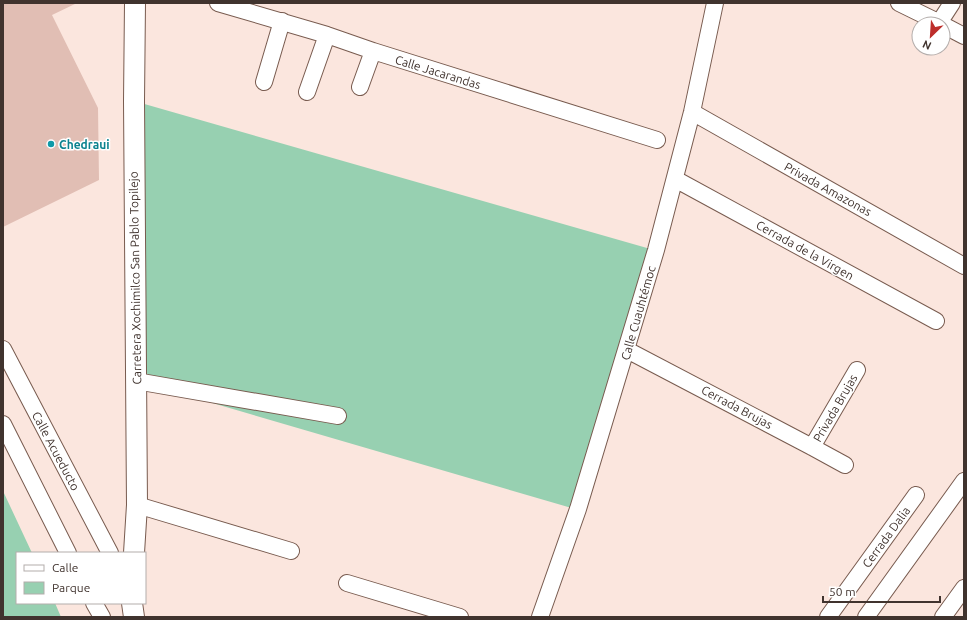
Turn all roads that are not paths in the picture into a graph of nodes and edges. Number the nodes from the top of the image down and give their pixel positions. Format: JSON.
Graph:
{"nodes":[{"id":1,"x":135,"y":3,"type":"edge"},
{"id":2,"x":218,"y":3,"type":"edge"},
{"id":3,"x":715,"y":3,"type":"edge"},
{"id":4,"x":899,"y":3,"type":"edge"},
{"id":5,"x":952,"y":3,"type":"edge"},
{"id":6,"x":925,"y":16,"type":"edge"},
{"id":7,"x":945,"y":16,"type":"edge"},
{"id":8,"x":282,"y":21,"type":"junction"},
{"id":9,"x":951,"y":29,"type":"edge"},
{"id":10,"x":327,"y":35,"type":"junction"},
{"id":11,"x":964,"y":36,"type":"edge"},
{"id":12,"x":372,"y":51,"type":"junction"},
{"id":13,"x":264,"y":82,"type":"dead end"},
{"id":14,"x":360,"y":87,"type":"dead end"},
{"id":15,"x":307,"y":92,"type":"dead end"},
{"id":16,"x":692,"y":112,"type":"junction"},
{"id":17,"x":657,"y":140,"type":"dead end"},
{"id":18,"x":675,"y":179,"type":"junction"},
{"id":19,"x":964,"y":266,"type":"edge"},
{"id":20,"x":936,"y":321,"type":"dead end"},
{"id":21,"x":3,"y":349,"type":"edge"},
{"id":22,"x":627,"y":350,"type":"junction"},
{"id":23,"x":857,"y":370,"type":"dead end"},
{"id":24,"x":136,"y":381,"type":"junction"},
{"id":25,"x":338,"y":416,"type":"dead end"},
{"id":26,"x":3,"y":424,"type":"edge"},
{"id":27,"x":812,"y":446,"type":"junction"},
{"id":28,"x":845,"y":465,"type":"dead end"},
{"id":29,"x":964,"y":481,"type":"edge"},
{"id":30,"x":916,"y":495,"type":"dead end"},
{"id":31,"x":137,"y":505,"type":"junction"},
{"id":32,"x":67,"y":552,"type":"edge"},
{"id":33,"x":109,"y":552,"type":"edge"},
{"id":34,"x":134,"y":552,"type":"edge"},
{"id":35,"x":291,"y":552,"type":"dead end"},
{"id":36,"x":348,"y":583,"type":"dead end"},
{"id":37,"x":964,"y":588,"type":"edge"},
{"id":38,"x":132,"y":604,"type":"edge"},
{"id":39,"x":136,"y":604,"type":"edge"},
{"id":40,"x":134,"y":617,"type":"edge"},
{"id":41,"x":142,"y":617,"type":"edge"},
{"id":42,"x":460,"y":617,"type":"edge"},
{"id":43,"x":540,"y":617,"type":"edge"},
{"id":44,"x":828,"y":617,"type":"edge"},
{"id":45,"x":866,"y":617,"type":"edge"},
{"id":46,"x":943,"y":617,"type":"edge"}],
"edges":[{"from":1,"to":24,"type":"main road","name":"Carretera Xochimilco San Pablo Topilejo"},
{"from":2,"to":8,"type":"street","name":"Calle Jacarandas"},
{"from":3,"to":16,"type":"street","name":"Calle Cuauhtémoc"},
{"from":4,"to":6,"type":"street"},
{"from":5,"to":7,"type":"street"},
{"from":8,"to":10,"type":"street","name":"Calle Jacarandas"},
{"from":8,"to":13,"type":"street"},
{"from":9,"to":11,"type":"street"},
{"from":10,"to":12,"type":"street","name":"Calle Jacarandas"},
{"from":10,"to":15,"type":"street"},
{"from":12,"to":14,"type":"street"},
{"from":12,"to":17,"type":"street","name":"Calle Jacarandas"},
{"from":16,"to":18,"type":"street","name":"Calle Cuauhtémoc"},
{"from":16,"to":19,"type":"street","name":"Privada Amazonas"},
{"from":18,"to":20,"type":"street","name":"Cerrada de la Virgen"},
{"from":18,"to":22,"type":"street","name":"Calle Cuauhtémoc"},
{"from":21,"to":33,"type":"street","name":"Calle Acueducto"},
{"from":22,"to":27,"type":"street","name":"Cerrada Brujas"},
{"from":22,"to":43,"type":"street","name":"Calle Cuauhtémoc"},
{"from":23,"to":27,"type":"street","name":"Privada Brujas"},
{"from":24,"to":25,"type":"street"},
{"from":24,"to":31,"type":"main road","name":"Carretera Xochimilco San Pablo Topilejo"},
{"from":26,"to":32,"type":"street"},
{"from":27,"to":28,"type":"street","name":"Cerrada Brujas"},
{"from":29,"to":45,"type":"street"},
{"from":30,"to":44,"type":"street","name":"Cerrada Dalia"},
{"from":31,"to":34,"type":"main road","name":"Carretera Xochimilco San Pablo Topilejo"},
{"from":31,"to":35,"type":"street"},
{"from":36,"to":42,"type":"street"},
{"from":37,"to":46,"type":"street"},
{"from":38,"to":40,"type":"main road"},
{"from":39,"to":41,"type":"street"}]}
